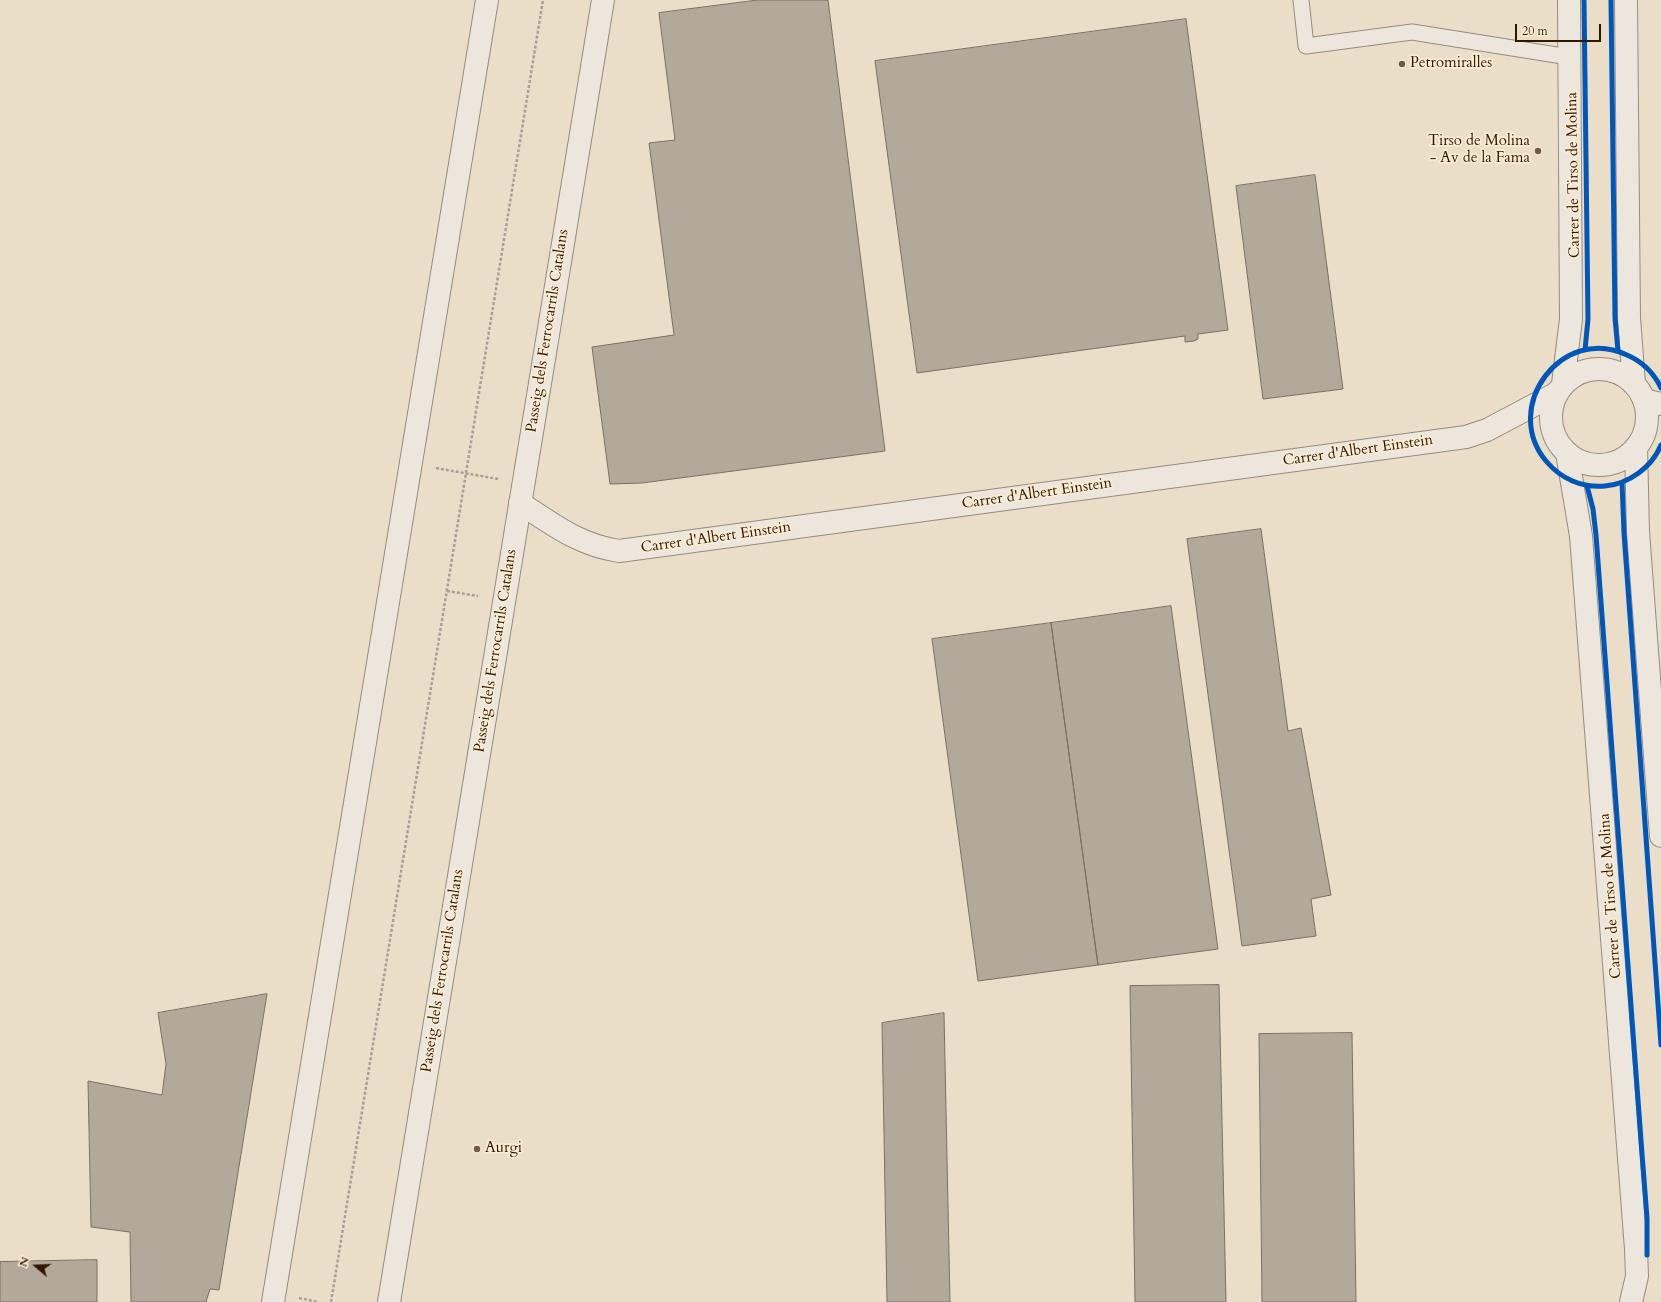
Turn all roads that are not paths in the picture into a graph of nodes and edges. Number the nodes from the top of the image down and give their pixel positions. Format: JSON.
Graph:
{"nodes":[{"id":1,"x":487,"y":0,"type":"edge"},
{"id":2,"x":603,"y":0,"type":"edge"},
{"id":3,"x":1301,"y":0,"type":"edge"},
{"id":4,"x":1569,"y":0,"type":"edge"},
{"id":5,"x":1626,"y":0,"type":"edge"},
{"id":6,"x":1569,"y":57,"type":"junction"},
{"id":7,"x":1560,"y":389,"type":"junction"},
{"id":8,"x":1646,"y":396,"type":"edge"},
{"id":9,"x":1636,"y":447,"type":"junction"},
{"id":10,"x":1567,"y":453,"type":"junction"},
{"id":11,"x":520,"y":503,"type":"junction"},
{"id":12,"x":1661,"y":836,"type":"edge"},
{"id":13,"x":273,"y":1302,"type":"edge"},
{"id":14,"x":389,"y":1302,"type":"edge"},
{"id":15,"x":1631,"y":1302,"type":"edge"}],
"edges":[{"from":1,"to":13,"type":"street"},
{"from":2,"to":11,"type":"street","name":"Passeig dels Ferrocarrils Catalans"},
{"from":3,"to":6,"type":"lane"},
{"from":4,"to":6,"type":"street","name":"Carrer de Tirso de Molina"},
{"from":5,"to":8,"type":"street"},
{"from":6,"to":7,"type":"street","name":"Carrer de Tirso de Molina"},
{"from":7,"to":8,"type":"street"},
{"from":7,"to":10,"type":"street"},
{"from":7,"to":11,"type":"street","name":"Carrer d'Albert Einstein"},
{"from":8,"to":9,"type":"street"},
{"from":9,"to":10,"type":"street"},
{"from":9,"to":12,"type":"street"},
{"from":10,"to":15,"type":"street","name":"Carrer de Tirso de Molina"},
{"from":11,"to":14,"type":"street","name":"Passeig dels Ferrocarrils Catalans"}]}
